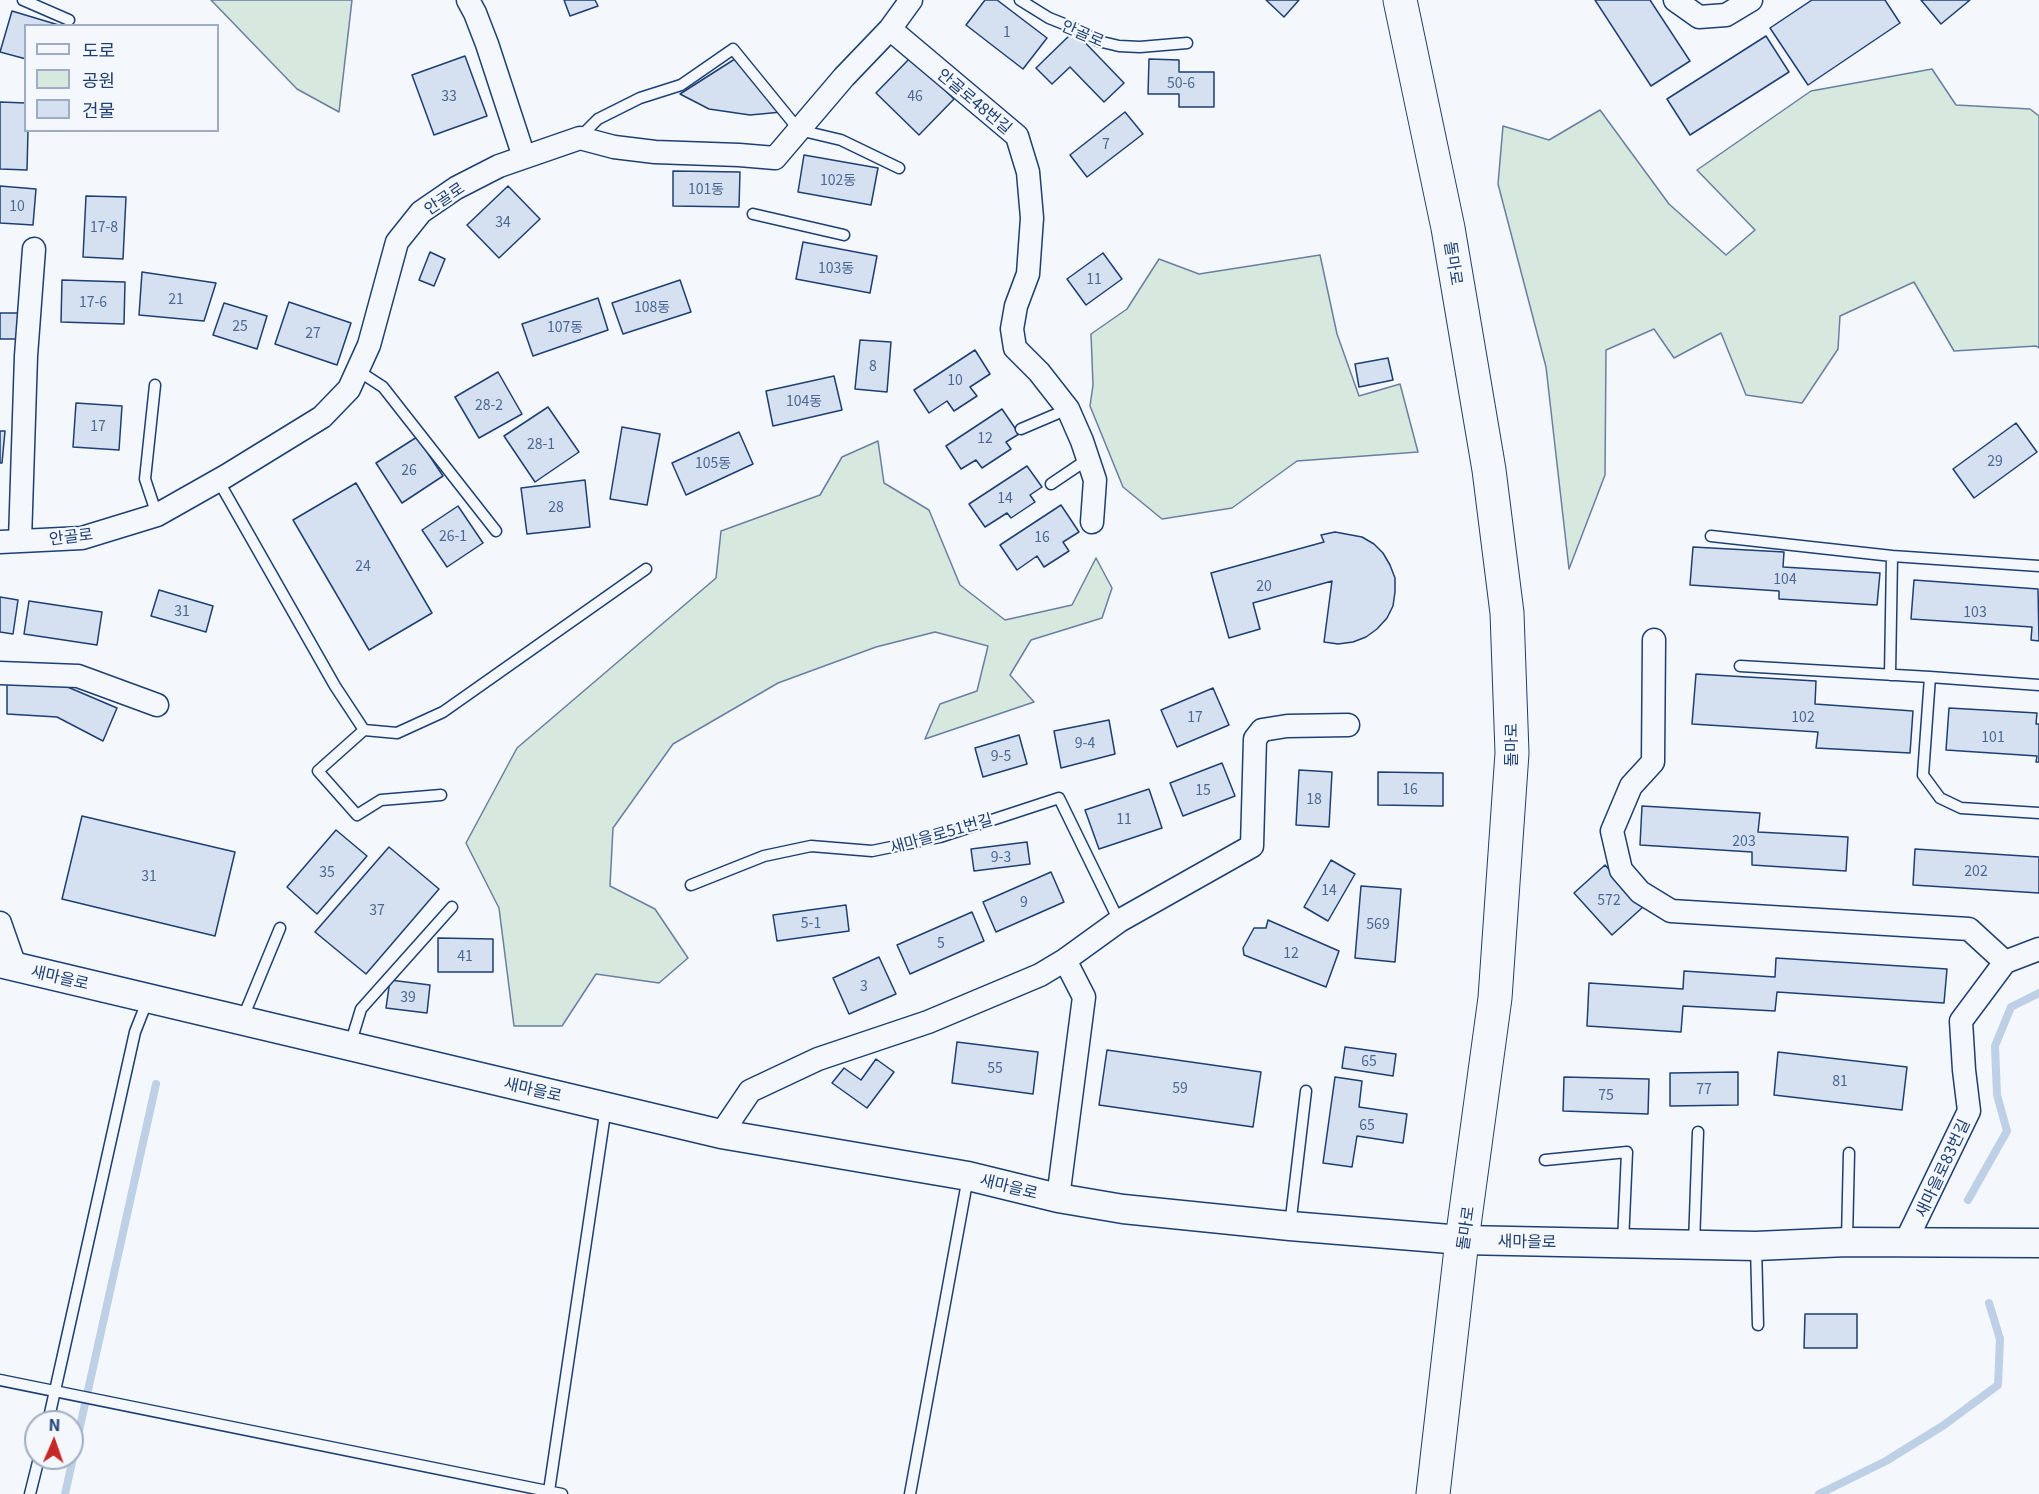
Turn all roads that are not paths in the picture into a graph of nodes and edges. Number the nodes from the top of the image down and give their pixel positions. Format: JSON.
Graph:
{"nodes":[{"id":1,"x":23,"y":0,"type":"edge"},
{"id":2,"x":468,"y":0,"type":"edge"},
{"id":3,"x":911,"y":0,"type":"edge"},
{"id":4,"x":1020,"y":0,"type":"edge"},
{"id":5,"x":1400,"y":0,"type":"edge"},
{"id":6,"x":1675,"y":0,"type":"edge"},
{"id":7,"x":1750,"y":0,"type":"edge"},
{"id":8,"x":69,"y":20,"type":"dead end"},
{"id":9,"x":890,"y":29,"type":"junction"},
{"id":10,"x":1187,"y":43,"type":"dead end"},
{"id":11,"x":799,"y":130,"type":"junction"},
{"id":12,"x":580,"y":138,"type":"junction"},
{"id":13,"x":524,"y":157,"type":"junction"},
{"id":14,"x":899,"y":168,"type":"dead end"},
{"id":15,"x":753,"y":214,"type":"dead end"},
{"id":16,"x":844,"y":235,"type":"dead end"},
{"id":17,"x":33,"y":249,"type":"dead end"},
{"id":18,"x":357,"y":370,"type":"junction"},
{"id":19,"x":154,"y":386,"type":"dead end"},
{"id":20,"x":1068,"y":409,"type":"junction"},
{"id":21,"x":1021,"y":429,"type":"dead end"},
{"id":22,"x":1088,"y":459,"type":"junction"},
{"id":23,"x":218,"y":480,"type":"junction"},
{"id":24,"x":1051,"y":484,"type":"dead end"},
{"id":25,"x":157,"y":515,"type":"junction"},
{"id":26,"x":1092,"y":522,"type":"dead end"},
{"id":27,"x":496,"y":531,"type":"dead end"},
{"id":28,"x":1711,"y":536,"type":"dead end"},
{"id":29,"x":10,"y":541,"type":"edge"},
{"id":30,"x":1892,"y":556,"type":"junction"},
{"id":31,"x":2039,"y":566,"type":"edge"},
{"id":32,"x":646,"y":569,"type":"dead end"},
{"id":33,"x":1654,"y":640,"type":"dead end"},
{"id":34,"x":1740,"y":666,"type":"dead end"},
{"id":35,"x":0,"y":673,"type":"edge"},
{"id":36,"x":1890,"y":675,"type":"junction"},
{"id":37,"x":1930,"y":677,"type":"junction"},
{"id":38,"x":2039,"y":685,"type":"edge"},
{"id":39,"x":157,"y":705,"type":"dead end"},
{"id":40,"x":1348,"y":725,"type":"dead end"},
{"id":41,"x":364,"y":730,"type":"junction"},
{"id":42,"x":441,"y":795,"type":"dead end"},
{"id":43,"x":2039,"y":813,"type":"edge"},
{"id":44,"x":691,"y":885,"type":"dead end"},
{"id":45,"x":452,"y":907,"type":"dead end"},
{"id":46,"x":1119,"y":921,"type":"junction"},
{"id":47,"x":0,"y":923,"type":"edge"},
{"id":48,"x":280,"y":928,"type":"dead end"},
{"id":49,"x":2039,"y":949,"type":"edge"},
{"id":50,"x":1065,"y":960,"type":"junction"},
{"id":51,"x":2005,"y":962,"type":"junction"},
{"id":52,"x":8,"y":964,"type":"edge"},
{"id":53,"x":149,"y":998,"type":"junction"},
{"id":54,"x":242,"y":1020,"type":"junction"},
{"id":55,"x":350,"y":1045,"type":"junction"},
{"id":56,"x":1306,"y":1091,"type":"dead end"},
{"id":57,"x":606,"y":1107,"type":"junction"},
{"id":58,"x":1698,"y":1132,"type":"dead end"},
{"id":59,"x":721,"y":1134,"type":"junction"},
{"id":60,"x":1849,"y":1153,"type":"dead end"},
{"id":61,"x":1545,"y":1160,"type":"dead end"},
{"id":62,"x":968,"y":1176,"type":"junction"},
{"id":63,"x":1058,"y":1198,"type":"junction"},
{"id":64,"x":1290,"y":1226,"type":"junction"},
{"id":65,"x":1462,"y":1240,"type":"junction"},
{"id":66,"x":1847,"y":1242,"type":"junction"},
{"id":67,"x":1623,"y":1243,"type":"junction"},
{"id":68,"x":1905,"y":1243,"type":"junction"},
{"id":69,"x":2039,"y":1243,"type":"edge"},
{"id":70,"x":1694,"y":1245,"type":"junction"},
{"id":71,"x":1756,"y":1246,"type":"junction"},
{"id":72,"x":1758,"y":1325,"type":"dead end"},
{"id":73,"x":0,"y":1380,"type":"edge"},
{"id":74,"x":56,"y":1391,"type":"junction"},
{"id":75,"x":51,"y":1410,"type":"edge"},
{"id":76,"x":36,"y":1470,"type":"edge"},
{"id":77,"x":549,"y":1491,"type":"junction"},
{"id":78,"x":30,"y":1494,"type":"edge"},
{"id":79,"x":562,"y":1494,"type":"edge"},
{"id":80,"x":910,"y":1494,"type":"edge"},
{"id":81,"x":1433,"y":1494,"type":"edge"}],
"edges":[{"from":1,"to":8,"type":"lane"},
{"from":2,"to":13,"type":"street"},
{"from":3,"to":9,"type":"street"},
{"from":4,"to":10,"type":"lane","name":"안골로"},
{"from":5,"to":65,"type":"main road","name":"돌마로"},
{"from":6,"to":7,"type":"street"},
{"from":9,"to":11,"type":"street"},
{"from":9,"to":20,"type":"street","name":"안골로48번길"},
{"from":11,"to":12,"type":"street"},
{"from":11,"to":12,"type":"lane"},
{"from":11,"to":14,"type":"lane"},
{"from":12,"to":13,"type":"street","name":"안골로"},
{"from":13,"to":18,"type":"street","name":"안골로"},
{"from":15,"to":16,"type":"lane"},
{"from":17,"to":29,"type":"street","name":"안골로"},
{"from":18,"to":23,"type":"street","name":"안골로"},
{"from":18,"to":27,"type":"lane"},
{"from":19,"to":25,"type":"lane"},
{"from":20,"to":21,"type":"lane"},
{"from":20,"to":22,"type":"street","name":"안골로48번길"},
{"from":22,"to":24,"type":"lane"},
{"from":22,"to":26,"type":"street","name":"안골로48번길"},
{"from":23,"to":25,"type":"street","name":"안골로"},
{"from":23,"to":41,"type":"lane"},
{"from":25,"to":29,"type":"street","name":"안골로"},
{"from":28,"to":30,"type":"lane"},
{"from":30,"to":31,"type":"lane"},
{"from":30,"to":36,"type":"lane"},
{"from":32,"to":41,"type":"lane"},
{"from":33,"to":51,"type":"street"},
{"from":34,"to":36,"type":"lane"},
{"from":35,"to":39,"type":"street"},
{"from":36,"to":37,"type":"lane"},
{"from":37,"to":38,"type":"lane"},
{"from":37,"to":43,"type":"lane"},
{"from":40,"to":46,"type":"street"},
{"from":41,"to":42,"type":"lane"},
{"from":44,"to":46,"type":"lane","name":"새마을로51번길"},
{"from":45,"to":55,"type":"lane"},
{"from":46,"to":50,"type":"street"},
{"from":47,"to":52,"type":"street"},
{"from":48,"to":54,"type":"lane"},
{"from":49,"to":51,"type":"street"},
{"from":50,"to":59,"type":"street"},
{"from":50,"to":63,"type":"street"},
{"from":51,"to":68,"type":"street","name":"새마을로83번길"},
{"from":52,"to":53,"type":"street","name":"새마을로"},
{"from":53,"to":54,"type":"street","name":"새마을로"},
{"from":53,"to":74,"type":"lane"},
{"from":54,"to":55,"type":"street","name":"새마을로"},
{"from":55,"to":57,"type":"street","name":"새마을로"},
{"from":56,"to":64,"type":"lane"},
{"from":57,"to":59,"type":"street","name":"새마을로"},
{"from":57,"to":77,"type":"lane"},
{"from":58,"to":70,"type":"lane"},
{"from":59,"to":62,"type":"street","name":"새마을로"},
{"from":60,"to":66,"type":"lane"},
{"from":61,"to":67,"type":"lane"},
{"from":62,"to":63,"type":"street","name":"새마을로"},
{"from":62,"to":80,"type":"lane"},
{"from":63,"to":64,"type":"street","name":"새마을로"},
{"from":64,"to":65,"type":"street","name":"새마을로"},
{"from":65,"to":67,"type":"street","name":"새마을로"},
{"from":65,"to":81,"type":"main road","name":"돌마로"},
{"from":66,"to":68,"type":"street","name":"새마을로"},
{"from":66,"to":71,"type":"street","name":"새마을로"},
{"from":67,"to":70,"type":"street","name":"새마을로"},
{"from":68,"to":69,"type":"street","name":"새마을로"},
{"from":70,"to":71,"type":"street","name":"새마을로"},
{"from":71,"to":72,"type":"lane"},
{"from":73,"to":74,"type":"lane"},
{"from":74,"to":75,"type":"lane"},
{"from":74,"to":77,"type":"lane"},
{"from":76,"to":78,"type":"lane"},
{"from":77,"to":79,"type":"lane"}]}
